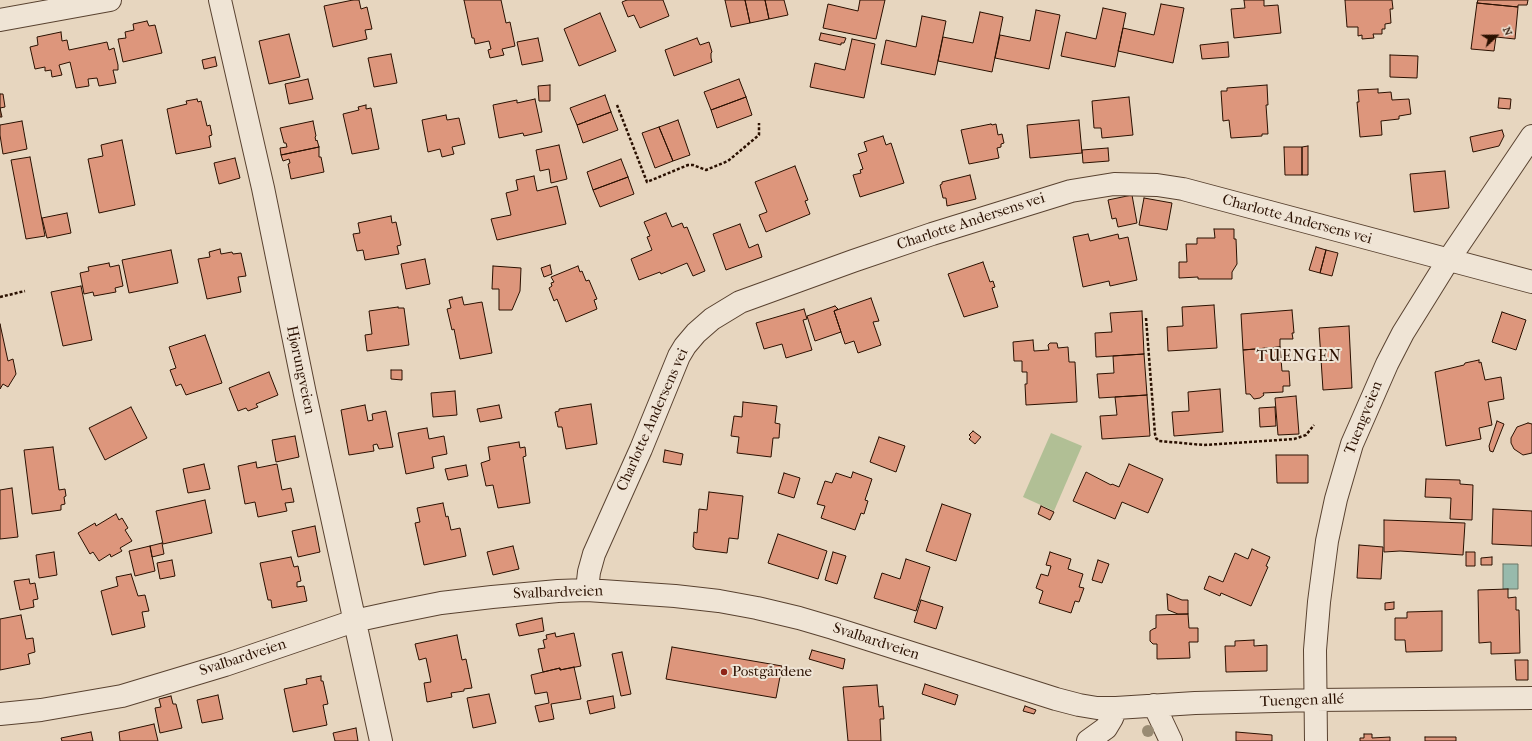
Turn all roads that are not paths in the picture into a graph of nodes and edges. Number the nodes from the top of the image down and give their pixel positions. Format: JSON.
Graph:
{"nodes":[{"id":1,"x":110,"y":0,"type":"edge"},
{"id":2,"x":220,"y":0,"type":"edge"},
{"id":3,"x":10,"y":12,"type":"edge"},
{"id":4,"x":1532,"y":136,"type":"edge"},
{"id":5,"x":1449,"y":260,"type":"junction"},
{"id":6,"x":1532,"y":282,"type":"edge"},
{"id":7,"x":587,"y":590,"type":"junction"},
{"id":8,"x":354,"y":621,"type":"junction"},
{"id":9,"x":1532,"y":698,"type":"edge"},
{"id":10,"x":1315,"y":700,"type":"junction"},
{"id":11,"x":1154,"y":705,"type":"junction"},
{"id":12,"x":1116,"y":708,"type":"junction"},
{"id":13,"x":0,"y":714,"type":"edge"},
{"id":14,"x":381,"y":741,"type":"edge"},
{"id":15,"x":1088,"y":741,"type":"edge"},
{"id":16,"x":1171,"y":741,"type":"edge"},
{"id":17,"x":1316,"y":741,"type":"edge"}],
"edges":[{"from":1,"to":3,"type":"street"},
{"from":2,"to":8,"type":"street","name":"Hjørungveien"},
{"from":4,"to":5,"type":"street","name":"Tuengveien"},
{"from":5,"to":6,"type":"street","name":"Charlotte Andersens vei"},
{"from":5,"to":7,"type":"street","name":"Charlotte Andersens vei"},
{"from":5,"to":10,"type":"street","name":"Tuengveien"},
{"from":7,"to":8,"type":"street","name":"Svalbardveien"},
{"from":7,"to":12,"type":"street","name":"Svalbardveien"},
{"from":8,"to":13,"type":"street","name":"Svalbardveien"},
{"from":8,"to":14,"type":"street","name":"Hjørungveien"},
{"from":9,"to":10,"type":"street","name":"Tuengen allé"},
{"from":10,"to":11,"type":"street","name":"Tuengen allé"},
{"from":10,"to":17,"type":"street","name":"Tuengveien"},
{"from":11,"to":12,"type":"street","name":"Tuengen allé"},
{"from":11,"to":16,"type":"street"},
{"from":12,"to":15,"type":"street"}]}
